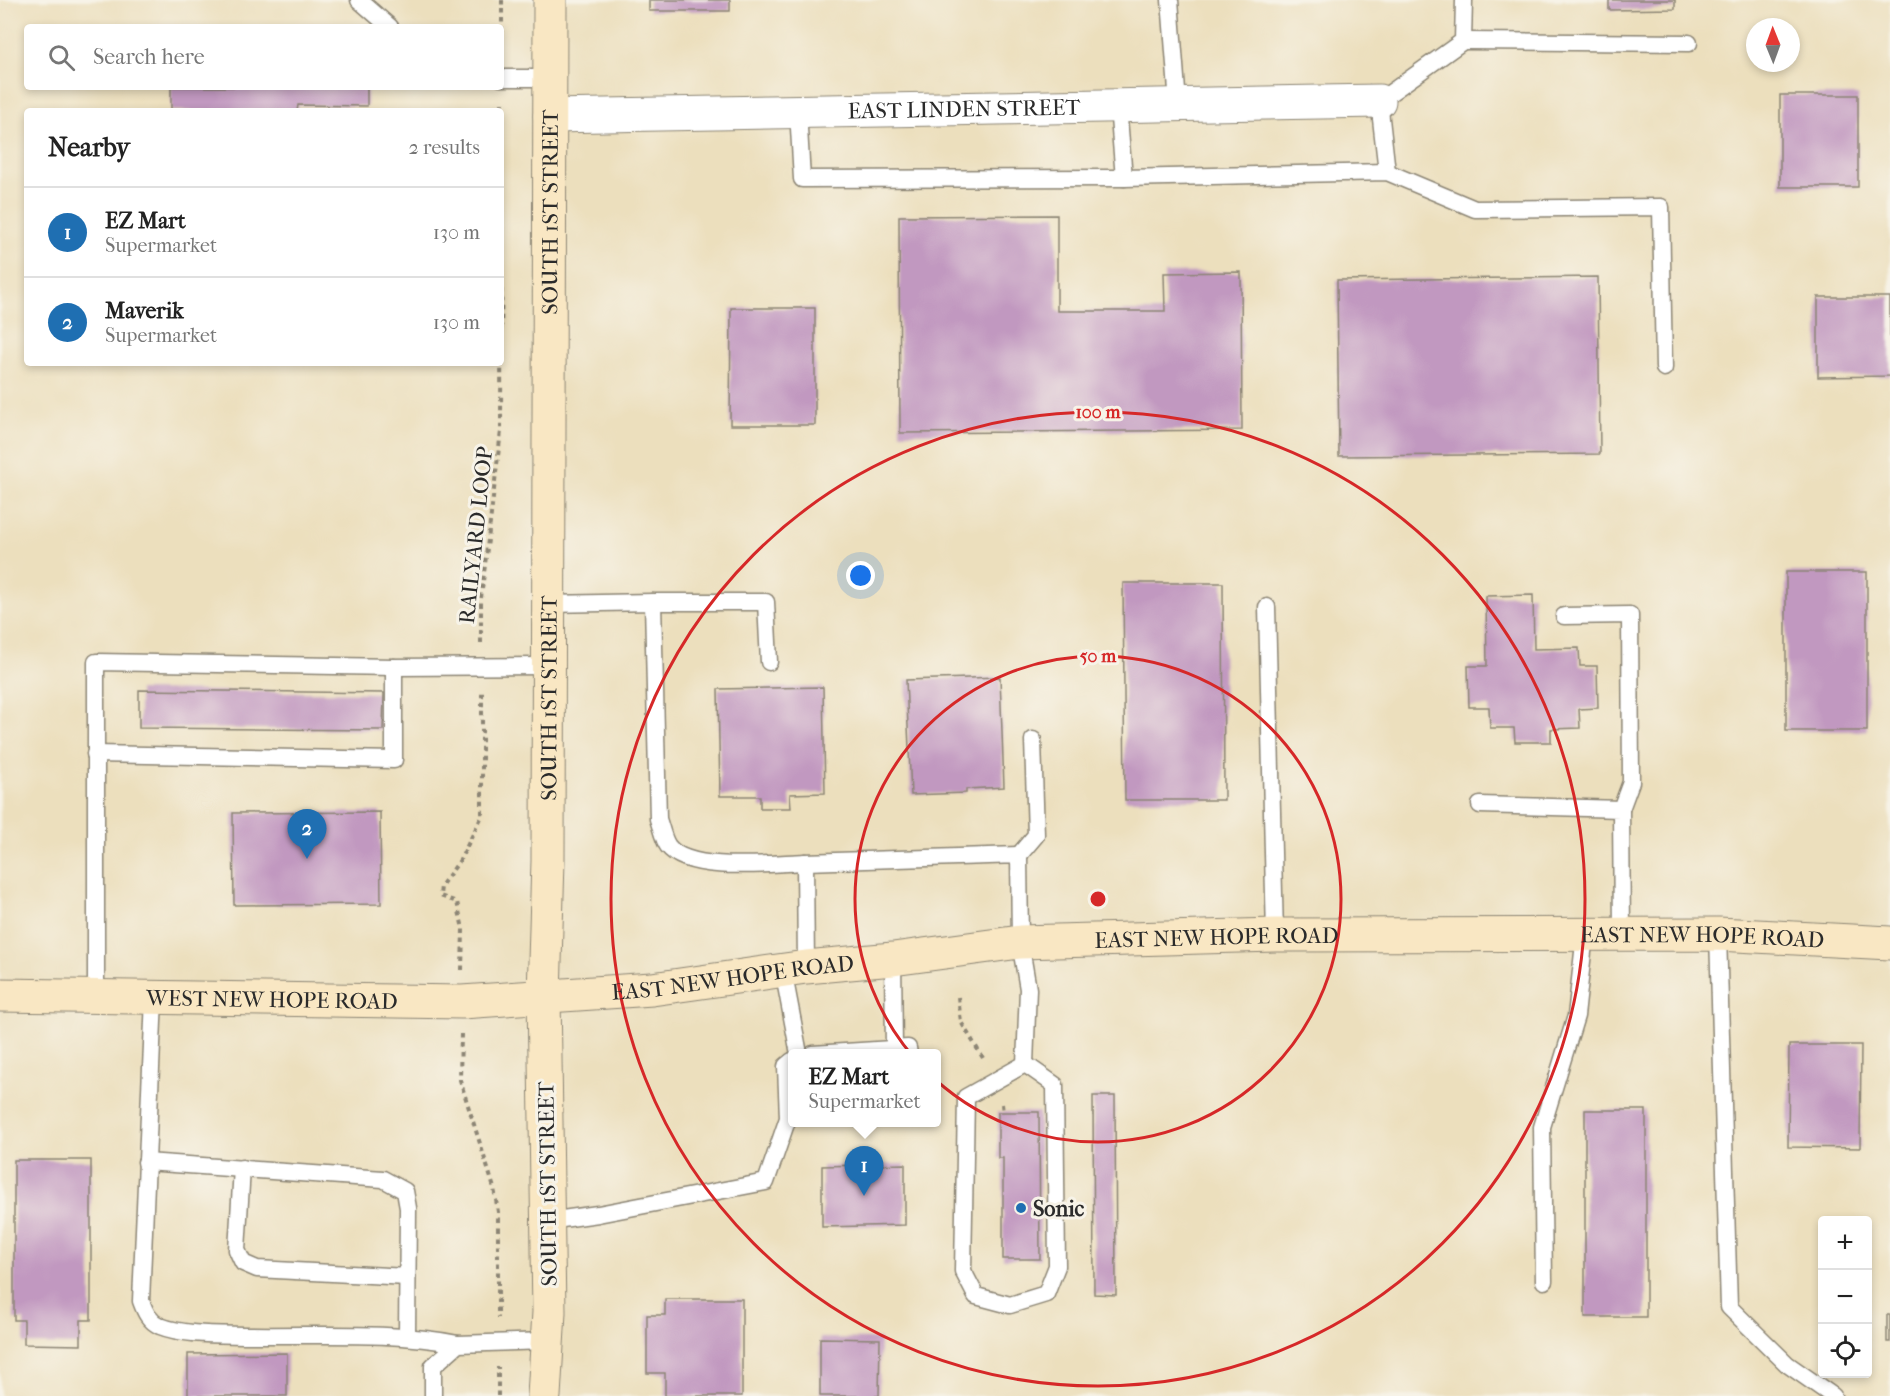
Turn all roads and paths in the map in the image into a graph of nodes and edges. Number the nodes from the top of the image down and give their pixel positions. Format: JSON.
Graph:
{"nodes":[{"id":1,"x":359,"y":0,"type":"edge"},
{"id":2,"x":502,"y":0,"type":"edge"},
{"id":3,"x":550,"y":0,"type":"edge"},
{"id":4,"x":1170,"y":0,"type":"edge"},
{"id":5,"x":1464,"y":0,"type":"edge"},
{"id":6,"x":387,"y":24,"type":"edge"},
{"id":7,"x":502,"y":24,"type":"edge"},
{"id":8,"x":1463,"y":41,"type":"junction"},
{"id":9,"x":1689,"y":43,"type":"dead end"},
{"id":10,"x":504,"y":78,"type":"edge"},
{"id":11,"x":550,"y":78,"type":"junction"},
{"id":12,"x":1379,"y":100,"type":"junction"},
{"id":13,"x":1178,"y":104,"type":"junction"},
{"id":14,"x":1118,"y":106,"type":"junction"},
{"id":15,"x":798,"y":111,"type":"junction"},
{"id":16,"x":550,"y":116,"type":"junction"},
{"id":17,"x":1387,"y":172,"type":"junction"},
{"id":18,"x":1124,"y":178,"type":"junction"},
{"id":19,"x":501,"y":366,"type":"edge"},
{"id":20,"x":1664,"y":368,"type":"dead end"},
{"id":21,"x":653,"y":602,"type":"junction"},
{"id":22,"x":549,"y":604,"type":"junction"},
{"id":23,"x":1267,"y":607,"type":"dead end"},
{"id":24,"x":1564,"y":616,"type":"dead end"},
{"id":25,"x":769,"y":662,"type":"dead end"},
{"id":26,"x":549,"y":666,"type":"junction"},
{"id":27,"x":394,"y":667,"type":"junction"},
{"id":28,"x":482,"y":667,"type":"junction"},
{"id":29,"x":1033,"y":741,"type":"dead end"},
{"id":30,"x":95,"y":754,"type":"junction"},
{"id":31,"x":1480,"y":805,"type":"dead end"},
{"id":32,"x":1621,"y":809,"type":"junction"},
{"id":33,"x":1019,"y":855,"type":"junction"},
{"id":34,"x":805,"y":862,"type":"junction"},
{"id":35,"x":463,"y":929,"type":"dead end"},
{"id":36,"x":1585,"y":934,"type":"junction"},
{"id":37,"x":1622,"y":934,"type":"junction"},
{"id":38,"x":1718,"y":934,"type":"junction"},
{"id":39,"x":1275,"y":935,"type":"junction"},
{"id":40,"x":1020,"y":942,"type":"junction"},
{"id":41,"x":1890,"y":943,"type":"edge"},
{"id":42,"x":893,"y":958,"type":"junction"},
{"id":43,"x":795,"y":969,"type":"junction"},
{"id":44,"x":0,"y":995,"type":"edge"},
{"id":45,"x":544,"y":995,"type":"junction"},
{"id":46,"x":96,"y":997,"type":"junction"},
{"id":47,"x":958,"y":997,"type":"dead end"},
{"id":48,"x":153,"y":998,"type":"junction"},
{"id":49,"x":799,"y":1049,"type":"edge"},
{"id":50,"x":902,"y":1049,"type":"edge"},
{"id":51,"x":982,"y":1058,"type":"dead end"},
{"id":52,"x":788,"y":1064,"type":"edge"},
{"id":53,"x":1025,"y":1064,"type":"junction"},
{"id":54,"x":460,"y":1080,"type":"dead end"},
{"id":55,"x":788,"y":1092,"type":"edge"},
{"id":56,"x":788,"y":1123,"type":"edge"},
{"id":57,"x":146,"y":1162,"type":"junction"},
{"id":58,"x":242,"y":1168,"type":"junction"},
{"id":59,"x":548,"y":1221,"type":"junction"},
{"id":60,"x":407,"y":1277,"type":"junction"},
{"id":61,"x":1544,"y":1281,"type":"dead end"},
{"id":62,"x":498,"y":1311,"type":"dead end"},
{"id":63,"x":407,"y":1337,"type":"junction"},
{"id":64,"x":547,"y":1341,"type":"junction"},
{"id":65,"x":458,"y":1344,"type":"junction"},
{"id":66,"x":498,"y":1380,"type":"dead end"},
{"id":67,"x":433,"y":1396,"type":"edge"},
{"id":68,"x":498,"y":1396,"type":"edge"},
{"id":69,"x":544,"y":1396,"type":"edge"},
{"id":70,"x":1833,"y":1396,"type":"edge"}],
"edges":[{"from":1,"to":6,"type":"lane"},
{"from":2,"to":7,"type":"path"},
{"from":3,"to":11,"type":"street","name":"SOUTH 1ST STREET"},
{"from":4,"to":13,"type":"lane"},
{"from":5,"to":8,"type":"lane"},
{"from":8,"to":9,"type":"lane"},
{"from":8,"to":12,"type":"lane"},
{"from":10,"to":11,"type":"lane"},
{"from":11,"to":16,"type":"street","name":"SOUTH 1ST STREET"},
{"from":12,"to":13,"type":"street","name":"EAST LINDEN STREET"},
{"from":12,"to":17,"type":"lane"},
{"from":13,"to":14,"type":"street","name":"EAST LINDEN STREET"},
{"from":14,"to":15,"type":"street","name":"EAST LINDEN STREET"},
{"from":14,"to":18,"type":"lane"},
{"from":15,"to":16,"type":"street","name":"EAST LINDEN STREET"},
{"from":15,"to":18,"type":"lane"},
{"from":16,"to":22,"type":"street","name":"SOUTH 1ST STREET"},
{"from":17,"to":18,"type":"lane"},
{"from":17,"to":20,"type":"lane"},
{"from":19,"to":28,"type":"path","name":"RAILYARD LOOP"},
{"from":21,"to":22,"type":"lane"},
{"from":21,"to":25,"type":"lane"},
{"from":21,"to":34,"type":"lane"},
{"from":22,"to":26,"type":"street","name":"SOUTH 1ST STREET"},
{"from":23,"to":39,"type":"lane"},
{"from":24,"to":32,"type":"lane"},
{"from":26,"to":28,"type":"lane"},
{"from":26,"to":45,"type":"street","name":"SOUTH 1ST STREET"},
{"from":27,"to":28,"type":"lane"},
{"from":27,"to":30,"type":"lane"},
{"from":27,"to":30,"type":"lane"},
{"from":28,"to":35,"type":"path","name":"RAILYARD LOOP"},
{"from":29,"to":33,"type":"lane"},
{"from":30,"to":46,"type":"lane"},
{"from":31,"to":32,"type":"lane"},
{"from":32,"to":37,"type":"lane"},
{"from":33,"to":34,"type":"lane"},
{"from":33,"to":40,"type":"lane"},
{"from":34,"to":43,"type":"lane"},
{"from":36,"to":37,"type":"street","name":"EAST NEW HOPE ROAD"},
{"from":36,"to":39,"type":"street","name":"EAST NEW HOPE ROAD"},
{"from":36,"to":61,"type":"lane"},
{"from":37,"to":38,"type":"street","name":"EAST NEW HOPE ROAD"},
{"from":38,"to":41,"type":"street","name":"EAST NEW HOPE ROAD"},
{"from":38,"to":70,"type":"lane"},
{"from":39,"to":40,"type":"street","name":"EAST NEW HOPE ROAD"},
{"from":40,"to":42,"type":"street","name":"EAST NEW HOPE ROAD"},
{"from":40,"to":53,"type":"lane"},
{"from":42,"to":43,"type":"street","name":"EAST NEW HOPE ROAD"},
{"from":42,"to":50,"type":"lane"},
{"from":43,"to":45,"type":"street","name":"EAST NEW HOPE ROAD"},
{"from":43,"to":49,"type":"lane"},
{"from":44,"to":46,"type":"street","name":"WEST NEW HOPE ROAD"},
{"from":45,"to":48,"type":"street","name":"WEST NEW HOPE ROAD"},
{"from":45,"to":59,"type":"street","name":"SOUTH 1ST STREET"},
{"from":46,"to":48,"type":"street","name":"WEST NEW HOPE ROAD"},
{"from":47,"to":51,"type":"path"},
{"from":48,"to":57,"type":"lane"},
{"from":52,"to":55,"type":"lane"},
{"from":53,"to":53,"type":"lane"},
{"from":54,"to":62,"type":"path"},
{"from":56,"to":59,"type":"lane"},
{"from":57,"to":58,"type":"lane"},
{"from":57,"to":63,"type":"lane"},
{"from":58,"to":60,"type":"lane"},
{"from":58,"to":60,"type":"lane"},
{"from":59,"to":64,"type":"street","name":"SOUTH 1ST STREET"},
{"from":60,"to":63,"type":"lane"},
{"from":63,"to":65,"type":"lane"},
{"from":64,"to":65,"type":"lane"},
{"from":64,"to":69,"type":"street","name":"SOUTH 1ST STREET"},
{"from":65,"to":67,"type":"lane"},
{"from":66,"to":68,"type":"path"}]}
